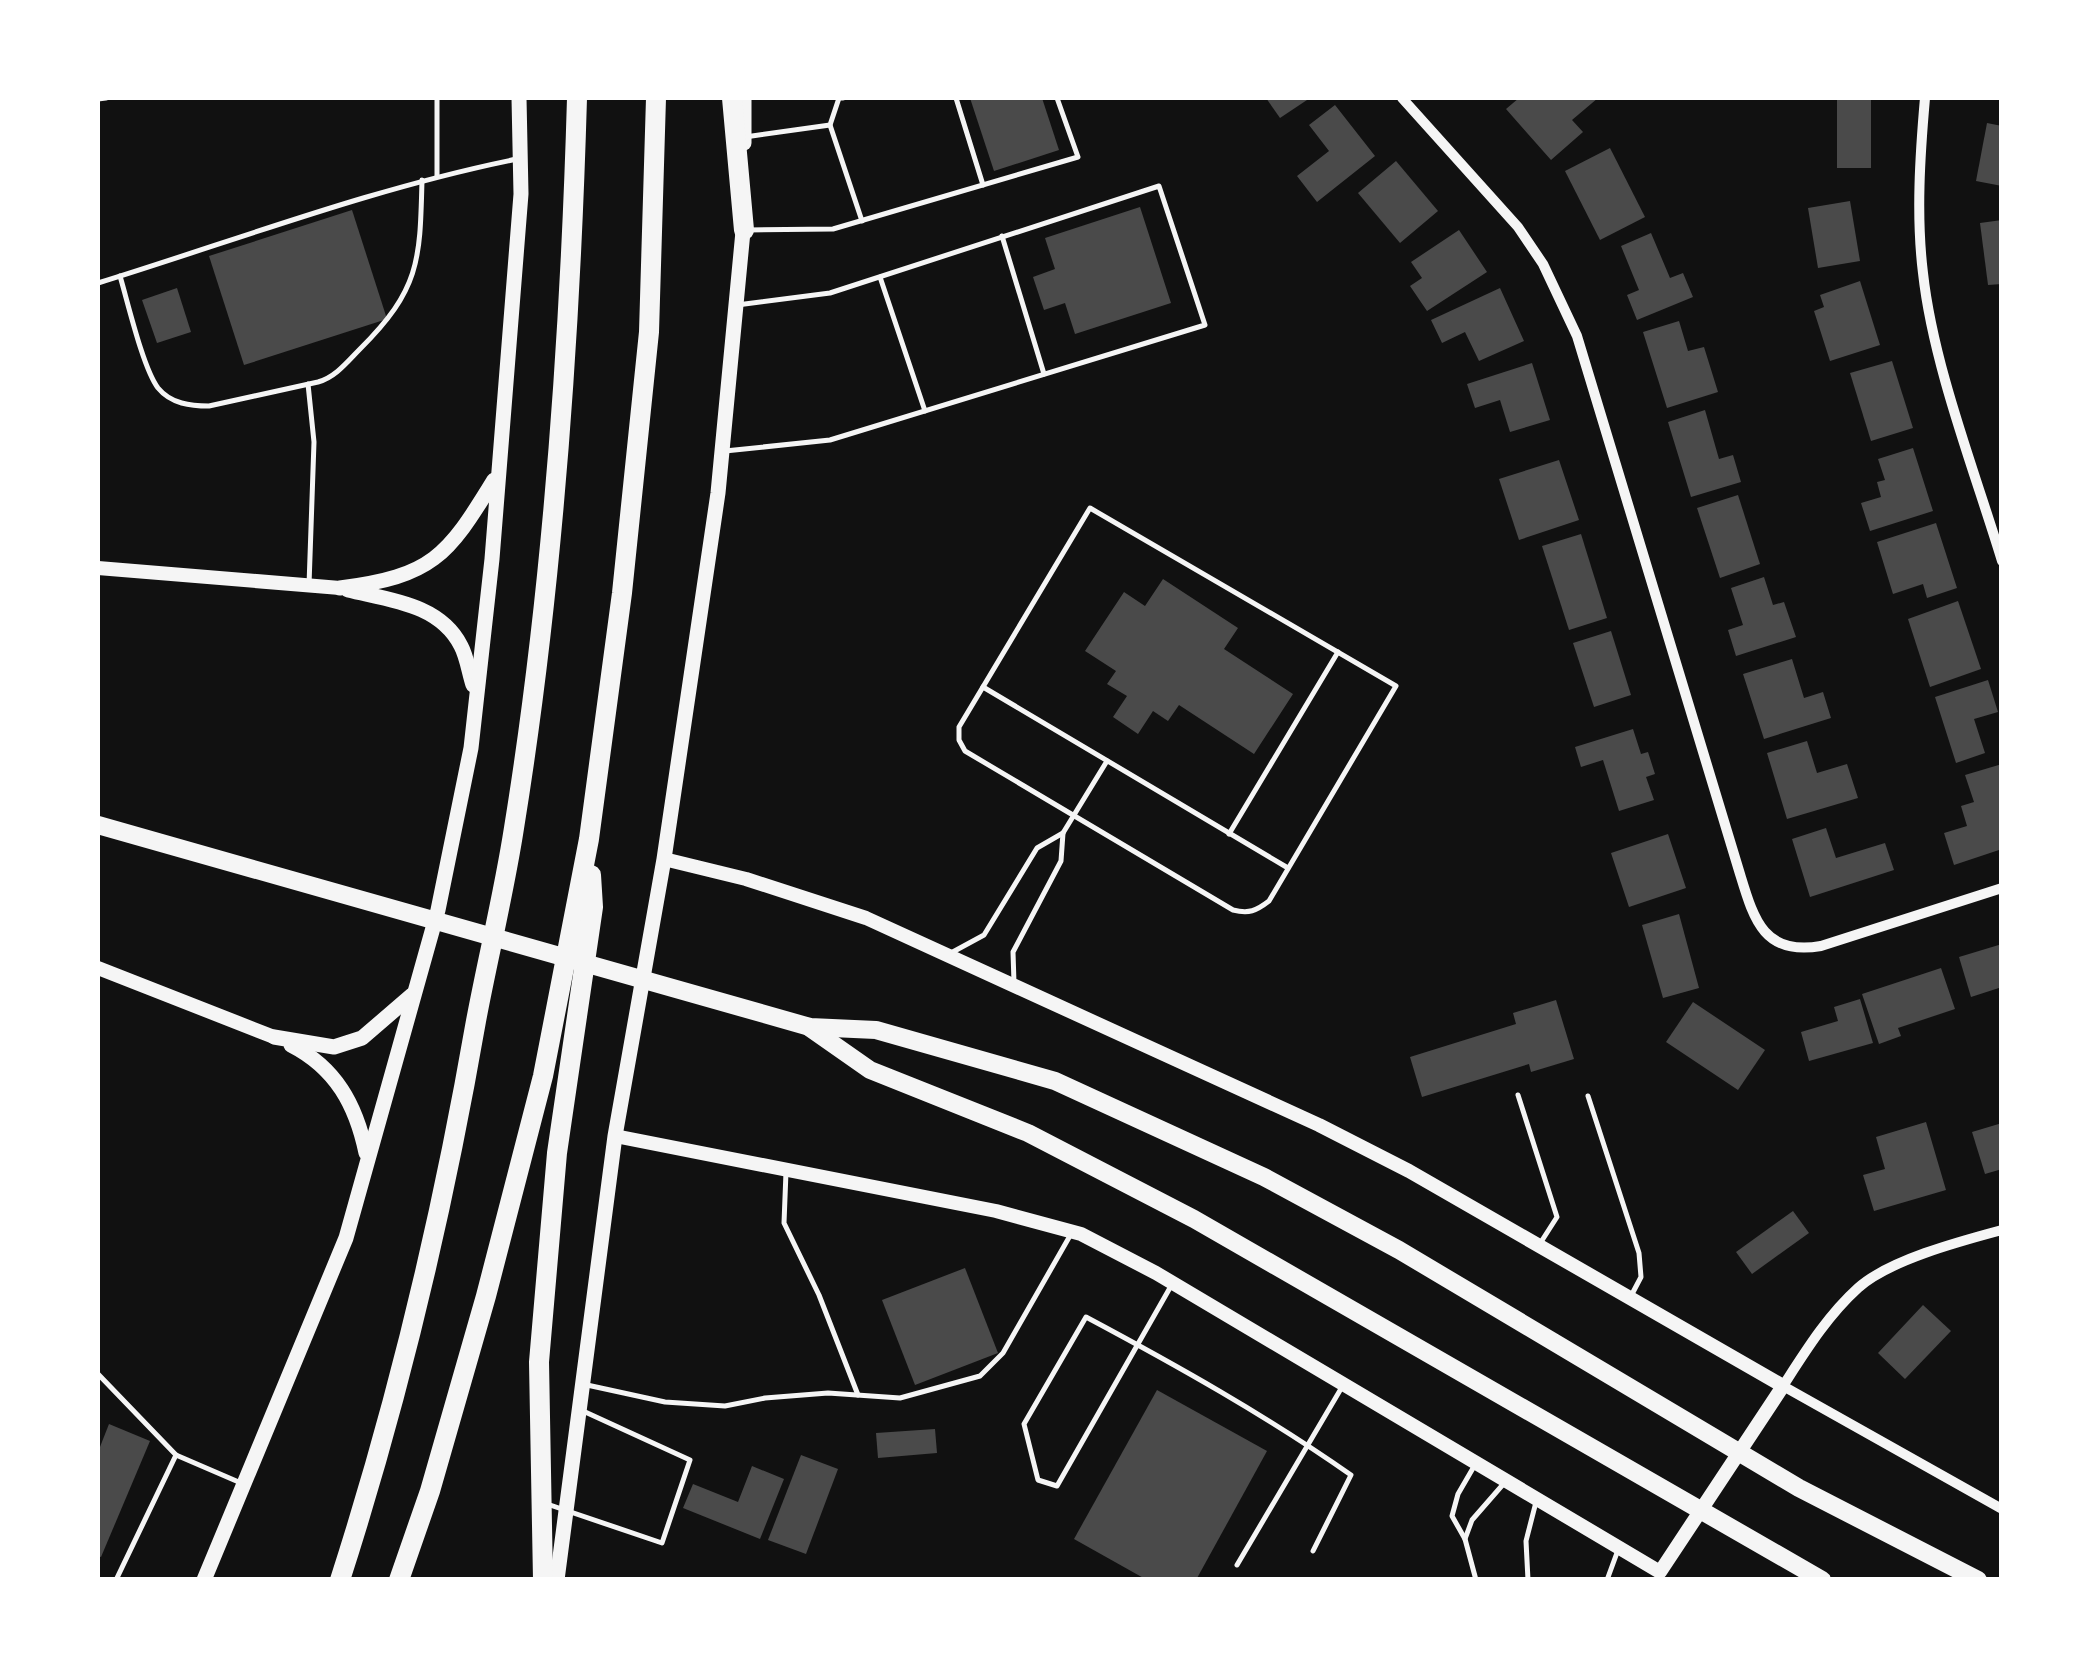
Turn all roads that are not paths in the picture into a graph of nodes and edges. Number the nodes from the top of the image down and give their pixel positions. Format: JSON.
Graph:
{"nodes":[{"id":1,"x":106,"y":98,"type":"edge"},
{"id":2,"x":438,"y":98,"type":"edge"},
{"id":3,"x":519,"y":98,"type":"edge"},
{"id":4,"x":577,"y":98,"type":"edge"},
{"id":5,"x":656,"y":98,"type":"edge"},
{"id":6,"x":732,"y":98,"type":"edge"},
{"id":7,"x":744,"y":98,"type":"edge"},
{"id":8,"x":843,"y":98,"type":"edge"},
{"id":9,"x":956,"y":98,"type":"edge"},
{"id":10,"x":1057,"y":98,"type":"edge"},
{"id":11,"x":1402,"y":98,"type":"edge"},
{"id":12,"x":1925,"y":98,"type":"edge"},
{"id":13,"x":98,"y":99,"type":"edge"},
{"id":14,"x":830,"y":125,"type":"junction"},
{"id":15,"x":744,"y":137,"type":"junction"},
{"id":16,"x":520,"y":158,"type":"junction"},
{"id":17,"x":437,"y":176,"type":"junction"},
{"id":18,"x":422,"y":180,"type":"junction"},
{"id":19,"x":983,"y":185,"type":"junction"},
{"id":20,"x":862,"y":220,"type":"junction"},
{"id":21,"x":744,"y":230,"type":"junction"},
{"id":22,"x":1002,"y":236,"type":"junction"},
{"id":23,"x":120,"y":276,"type":"junction"},
{"id":24,"x":880,"y":276,"type":"junction"},
{"id":25,"x":98,"y":283,"type":"edge"},
{"id":26,"x":737,"y":305,"type":"junction"},
{"id":27,"x":1044,"y":374,"type":"junction"},
{"id":28,"x":308,"y":384,"type":"junction"},
{"id":29,"x":925,"y":411,"type":"junction"},
{"id":30,"x":722,"y":451,"type":"junction"},
{"id":31,"x":497,"y":476,"type":"junction"},
{"id":32,"x":2002,"y":561,"type":"edge"},
{"id":33,"x":98,"y":568,"type":"edge"},
{"id":34,"x":309,"y":586,"type":"junction"},
{"id":35,"x":340,"y":588,"type":"junction"},
{"id":36,"x":1338,"y":652,"type":"junction"},
{"id":37,"x":983,"y":687,"type":"junction"},
{"id":38,"x":476,"y":696,"type":"junction"},
{"id":39,"x":1108,"y":761,"type":"junction"},
{"id":40,"x":1074,"y":816,"type":"junction"},
{"id":41,"x":98,"y":825,"type":"edge"},
{"id":42,"x":1063,"y":833,"type":"junction"},
{"id":43,"x":1230,"y":834,"type":"junction"},
{"id":44,"x":590,"y":839,"type":"junction"},
{"id":45,"x":664,"y":859,"type":"junction"},
{"id":46,"x":1288,"y":868,"type":"junction"},
{"id":47,"x":2002,"y":888,"type":"edge"},
{"id":48,"x":948,"y":954,"type":"junction"},
{"id":49,"x":98,"y":968,"type":"edge"},
{"id":50,"x":1014,"y":986,"type":"junction"},
{"id":51,"x":416,"y":991,"type":"junction"},
{"id":52,"x":810,"y":1028,"type":"junction"},
{"id":53,"x":274,"y":1037,"type":"junction"},
{"id":54,"x":1518,"y":1095,"type":"dead end"},
{"id":55,"x":1588,"y":1096,"type":"dead end"},
{"id":56,"x":614,"y":1136,"type":"junction"},
{"id":57,"x":367,"y":1157,"type":"junction"},
{"id":58,"x":786,"y":1169,"type":"junction"},
{"id":59,"x":2002,"y":1230,"type":"edge"},
{"id":60,"x":1073,"y":1232,"type":"junction"},
{"id":61,"x":1539,"y":1246,"type":"junction"},
{"id":62,"x":1172,"y":1283,"type":"junction"},
{"id":63,"x":1630,"y":1298,"type":"junction"},
{"id":64,"x":1138,"y":1344,"type":"junction"},
{"id":65,"x":98,"y":1374,"type":"edge"},
{"id":66,"x":584,"y":1384,"type":"junction"},
{"id":67,"x":1343,"y":1385,"type":"junction"},
{"id":68,"x":1783,"y":1386,"type":"junction"},
{"id":69,"x":858,"y":1395,"type":"junction"},
{"id":70,"x":580,"y":1410,"type":"junction"},
{"id":71,"x":1308,"y":1445,"type":"junction"},
{"id":72,"x":1739,"y":1452,"type":"junction"},
{"id":73,"x":176,"y":1455,"type":"junction"},
{"id":74,"x":1476,"y":1464,"type":"junction"},
{"id":75,"x":1506,"y":1481,"type":"junction"},
{"id":76,"x":244,"y":1484,"type":"junction"},
{"id":77,"x":1537,"y":1500,"type":"junction"},
{"id":78,"x":542,"y":1503,"type":"junction"},
{"id":79,"x":2002,"y":1509,"type":"edge"},
{"id":80,"x":1701,"y":1510,"type":"junction"},
{"id":81,"x":568,"y":1511,"type":"junction"},
{"id":82,"x":1465,"y":1539,"type":"junction"},
{"id":83,"x":1619,"y":1548,"type":"junction"},
{"id":84,"x":1313,"y":1551,"type":"dead end"},
{"id":85,"x":1237,"y":1565,"type":"dead end"},
{"id":86,"x":1666,"y":1576,"type":"edge"},
{"id":87,"x":557,"y":1579,"type":"edge"},
{"id":88,"x":116,"y":1580,"type":"edge"},
{"id":89,"x":204,"y":1580,"type":"edge"},
{"id":90,"x":340,"y":1580,"type":"edge"},
{"id":91,"x":399,"y":1580,"type":"edge"},
{"id":92,"x":544,"y":1580,"type":"edge"},
{"id":93,"x":1476,"y":1580,"type":"edge"},
{"id":94,"x":1528,"y":1580,"type":"edge"},
{"id":95,"x":1607,"y":1580,"type":"edge"},
{"id":96,"x":1822,"y":1580,"type":"edge"},
{"id":97,"x":1978,"y":1580,"type":"edge"}],
"edges":[{"from":1,"to":13,"type":"lane"},
{"from":2,"to":17,"type":"lane"},
{"from":3,"to":16,"type":"main road"},
{"from":4,"to":90,"type":"highway"},
{"from":5,"to":44,"type":"highway"},
{"from":6,"to":21,"type":"highway"},
{"from":7,"to":15,"type":"main road"},
{"from":8,"to":14,"type":"lane"},
{"from":9,"to":19,"type":"lane"},
{"from":10,"to":19,"type":"lane"},
{"from":11,"to":47,"type":"street"},
{"from":12,"to":32,"type":"street"},
{"from":14,"to":15,"type":"lane"},
{"from":14,"to":20,"type":"lane"},
{"from":15,"to":21,"type":"main road"},
{"from":16,"to":17,"type":"lane"},
{"from":16,"to":31,"type":"main road"},
{"from":17,"to":18,"type":"lane"},
{"from":18,"to":23,"type":"lane"},
{"from":18,"to":28,"type":"lane"},
{"from":19,"to":20,"type":"lane"},
{"from":20,"to":21,"type":"lane"},
{"from":21,"to":26,"type":"main road"},
{"from":22,"to":24,"type":"lane"},
{"from":22,"to":27,"type":"lane"},
{"from":22,"to":27,"type":"lane"},
{"from":23,"to":25,"type":"lane"},
{"from":23,"to":28,"type":"lane"},
{"from":24,"to":26,"type":"lane"},
{"from":24,"to":29,"type":"lane"},
{"from":26,"to":30,"type":"main road"},
{"from":27,"to":29,"type":"lane"},
{"from":28,"to":34,"type":"lane"},
{"from":29,"to":30,"type":"lane"},
{"from":30,"to":45,"type":"main road"},
{"from":31,"to":35,"type":"main road"},
{"from":31,"to":38,"type":"main road"},
{"from":33,"to":34,"type":"street"},
{"from":34,"to":35,"type":"street"},
{"from":35,"to":38,"type":"main road"},
{"from":36,"to":37,"type":"lane"},
{"from":36,"to":43,"type":"lane"},
{"from":36,"to":46,"type":"lane"},
{"from":37,"to":39,"type":"lane"},
{"from":37,"to":40,"type":"lane"},
{"from":38,"to":51,"type":"main road"},
{"from":39,"to":40,"type":"lane"},
{"from":39,"to":43,"type":"lane"},
{"from":40,"to":42,"type":"lane"},
{"from":40,"to":46,"type":"lane"},
{"from":41,"to":52,"type":"highway"},
{"from":42,"to":48,"type":"lane"},
{"from":42,"to":50,"type":"lane"},
{"from":43,"to":46,"type":"lane"},
{"from":44,"to":78,"type":"highway"},
{"from":44,"to":91,"type":"highway"},
{"from":45,"to":48,"type":"street"},
{"from":45,"to":56,"type":"main road"},
{"from":48,"to":50,"type":"street"},
{"from":49,"to":53,"type":"street"},
{"from":50,"to":61,"type":"street"},
{"from":51,"to":53,"type":"main road"},
{"from":51,"to":57,"type":"main road"},
{"from":52,"to":72,"type":"highway"},
{"from":52,"to":80,"type":"highway"},
{"from":53,"to":57,"type":"main road"},
{"from":54,"to":61,"type":"lane"},
{"from":55,"to":63,"type":"lane"},
{"from":56,"to":58,"type":"street"},
{"from":56,"to":66,"type":"main road"},
{"from":57,"to":76,"type":"main road"},
{"from":58,"to":60,"type":"street"},
{"from":58,"to":69,"type":"lane"},
{"from":59,"to":68,"type":"street"},
{"from":60,"to":62,"type":"street"},
{"from":60,"to":69,"type":"lane"},
{"from":61,"to":63,"type":"street"},
{"from":62,"to":64,"type":"lane"},
{"from":62,"to":67,"type":"street"},
{"from":63,"to":68,"type":"street"},
{"from":64,"to":64,"type":"lane"},
{"from":64,"to":71,"type":"lane"},
{"from":65,"to":73,"type":"lane"},
{"from":66,"to":69,"type":"lane"},
{"from":66,"to":70,"type":"main road"},
{"from":67,"to":71,"type":"lane"},
{"from":67,"to":74,"type":"street"},
{"from":68,"to":72,"type":"street"},
{"from":68,"to":79,"type":"street"},
{"from":70,"to":81,"type":"main road"},
{"from":70,"to":81,"type":"lane"},
{"from":71,"to":84,"type":"lane"},
{"from":71,"to":85,"type":"lane"},
{"from":72,"to":80,"type":"street"},
{"from":72,"to":97,"type":"highway"},
{"from":73,"to":76,"type":"lane"},
{"from":73,"to":88,"type":"lane"},
{"from":74,"to":75,"type":"street"},
{"from":74,"to":82,"type":"lane"},
{"from":75,"to":77,"type":"street"},
{"from":75,"to":82,"type":"lane"},
{"from":76,"to":89,"type":"main road"},
{"from":77,"to":83,"type":"street"},
{"from":77,"to":94,"type":"lane"},
{"from":78,"to":81,"type":"lane"},
{"from":78,"to":92,"type":"highway"},
{"from":80,"to":86,"type":"street"},
{"from":80,"to":96,"type":"highway"},
{"from":81,"to":87,"type":"main road"},
{"from":82,"to":93,"type":"lane"},
{"from":83,"to":86,"type":"street"},
{"from":83,"to":95,"type":"lane"}]}
